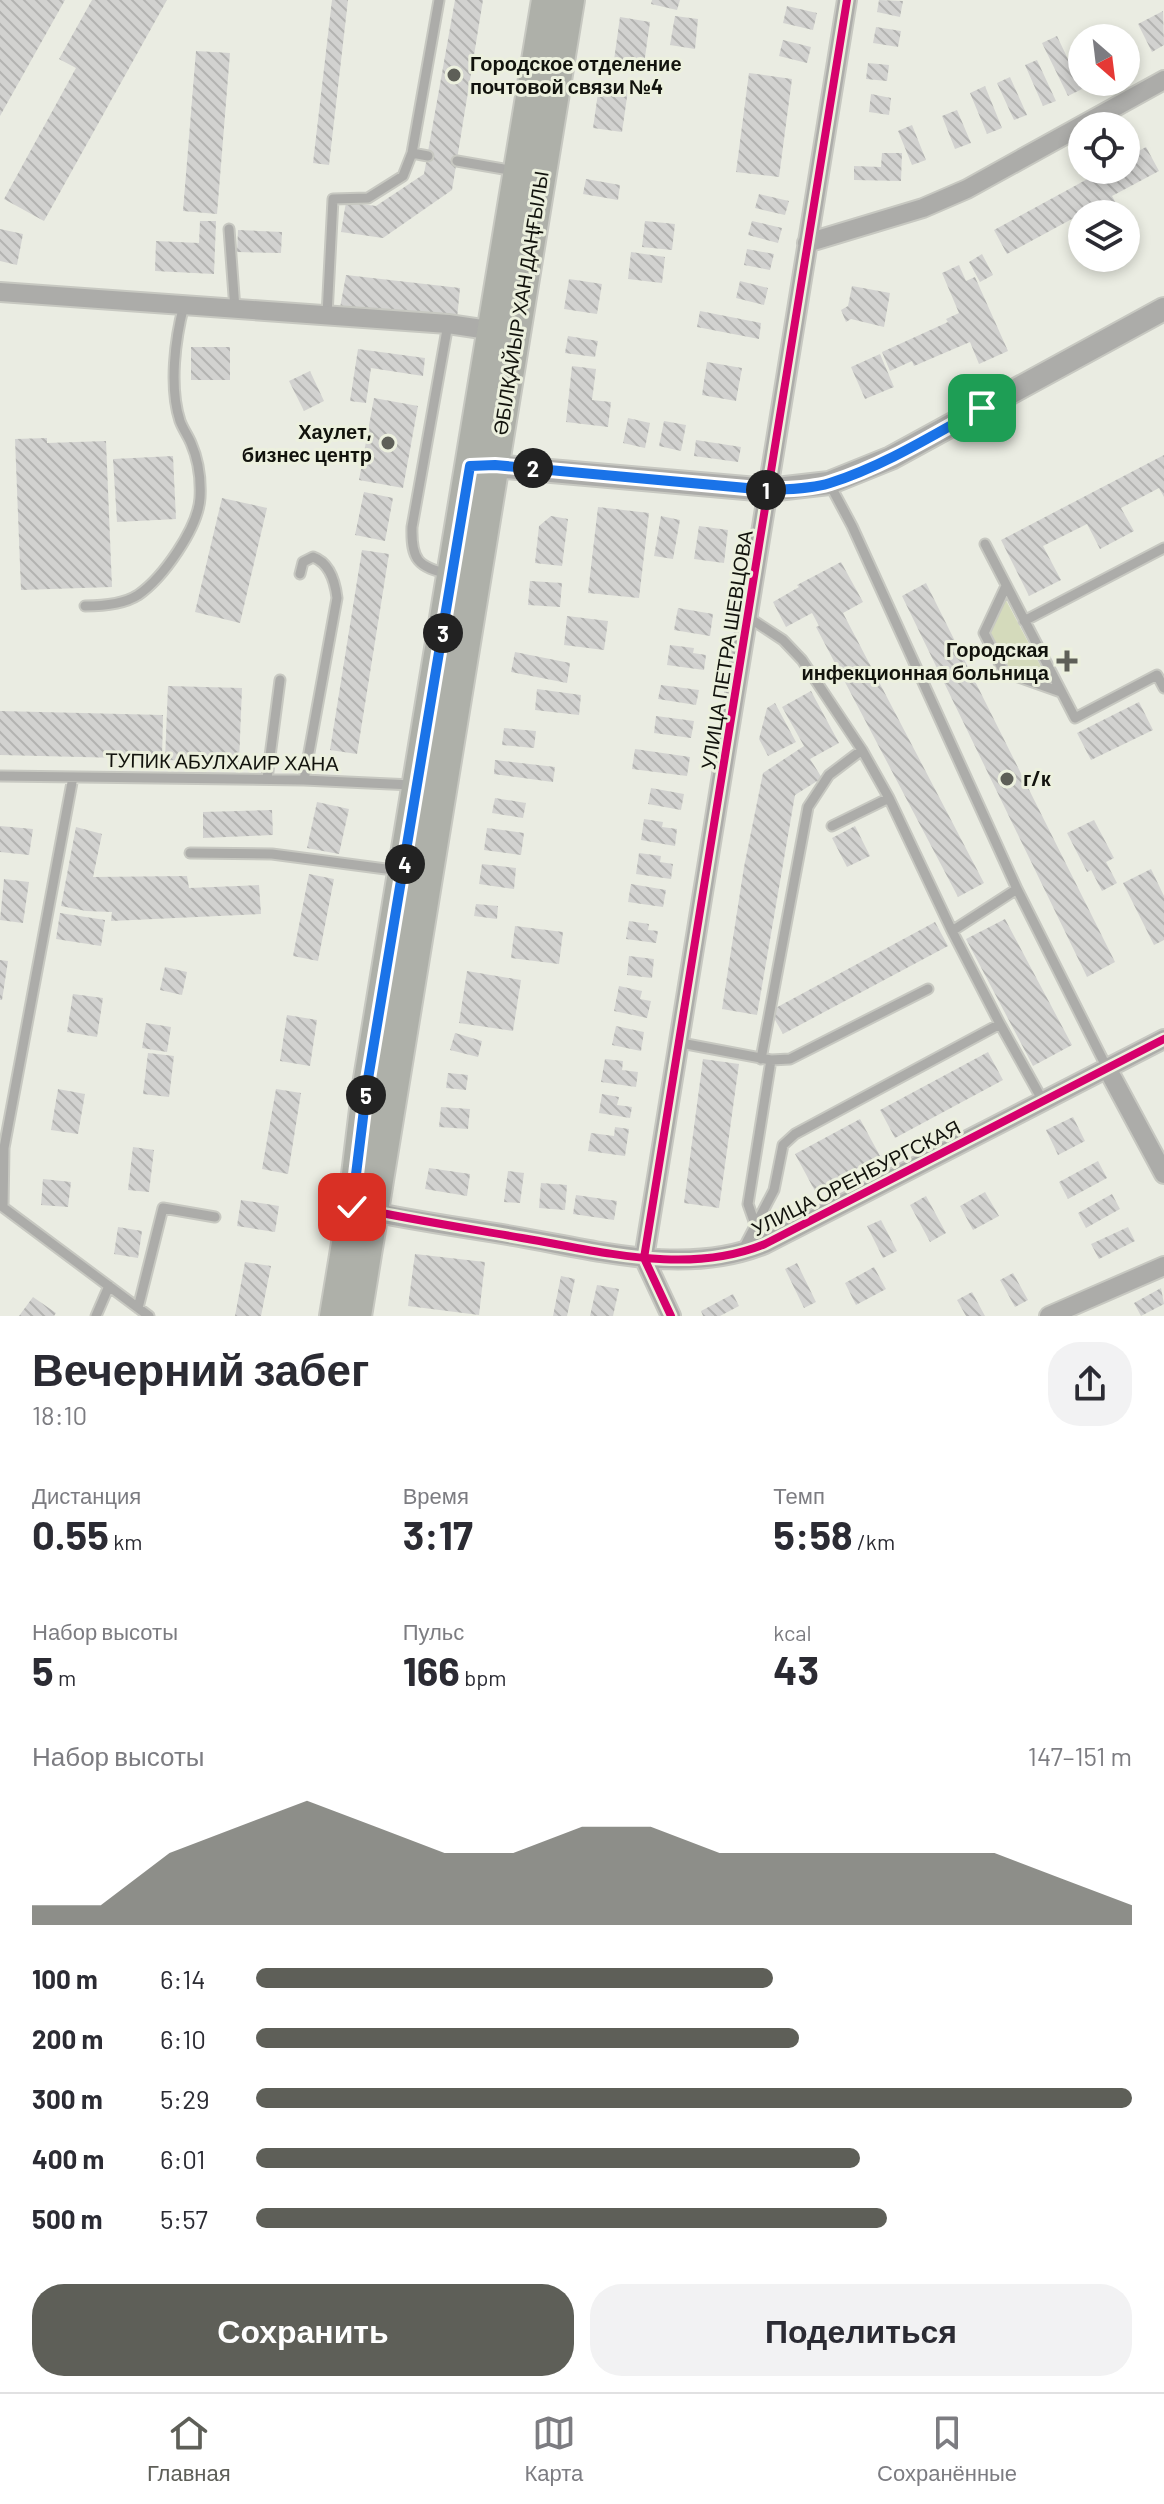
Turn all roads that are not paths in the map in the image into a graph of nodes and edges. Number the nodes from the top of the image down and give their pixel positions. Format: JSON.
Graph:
{"nodes":[{"id":1,"x":439,"y":0,"type":"edge"},
{"id":2,"x":546,"y":0,"type":"edge"},
{"id":3,"x":570,"y":0,"type":"edge"},
{"id":4,"x":847,"y":0,"type":"edge"},
{"id":5,"x":1164,"y":80,"type":"edge"},
{"id":6,"x":412,"y":153,"type":"junction"},
{"id":7,"x":428,"y":156,"type":"dead end"},
{"id":8,"x":457,"y":161,"type":"dead end"},
{"id":9,"x":518,"y":172,"type":"junction"},
{"id":10,"x":229,"y":229,"type":"dead end"},
{"id":11,"x":807,"y":243,"type":"junction"},
{"id":12,"x":0,"y":292,"type":"edge"},
{"id":13,"x":184,"y":305,"type":"junction"},
{"id":14,"x":235,"y":309,"type":"junction"},
{"id":15,"x":1164,"y":309,"type":"edge"},
{"id":16,"x":327,"y":315,"type":"junction"},
{"id":17,"x":448,"y":324,"type":"junction"},
{"id":18,"x":504,"y":333,"type":"junction"},
{"id":19,"x":482,"y":465,"type":"junction"},
{"id":20,"x":829,"y":483,"type":"junction"},
{"id":21,"x":768,"y":490,"type":"junction"},
{"id":22,"x":985,"y":544,"type":"dead end"},
{"id":23,"x":1164,"y":548,"type":"edge"},
{"id":24,"x":300,"y":574,"type":"dead end"},
{"id":25,"x":452,"y":575,"type":"junction"},
{"id":26,"x":1006,"y":586,"type":"junction"},
{"id":27,"x":85,"y":606,"type":"dead end"},
{"id":28,"x":748,"y":617,"type":"junction"},
{"id":29,"x":1024,"y":621,"type":"junction"},
{"id":30,"x":280,"y":680,"type":"dead end"},
{"id":31,"x":1164,"y":688,"type":"edge"},
{"id":32,"x":1061,"y":692,"type":"junction"},
{"id":33,"x":862,"y":750,"type":"junction"},
{"id":34,"x":0,"y":776,"type":"edge"},
{"id":35,"x":73,"y":777,"type":"junction"},
{"id":36,"x":267,"y":779,"type":"junction"},
{"id":37,"x":304,"y":780,"type":"junction"},
{"id":38,"x":431,"y":787,"type":"junction"},
{"id":39,"x":889,"y":798,"type":"junction"},
{"id":40,"x":832,"y":826,"type":"dead end"},
{"id":41,"x":190,"y":853,"type":"dead end"},
{"id":42,"x":404,"y":872,"type":"junction"},
{"id":43,"x":1017,"y":889,"type":"junction"},
{"id":44,"x":952,"y":931,"type":"junction"},
{"id":45,"x":928,"y":989,"type":"dead end"},
{"id":46,"x":1000,"y":1024,"type":"junction"},
{"id":47,"x":1164,"y":1039,"type":"edge"},
{"id":48,"x":681,"y":1043,"type":"junction"},
{"id":49,"x":766,"y":1060,"type":"junction"},
{"id":50,"x":1107,"y":1068,"type":"junction"},
{"id":51,"x":1043,"y":1101,"type":"junction"},
{"id":52,"x":1164,"y":1174,"type":"edge"},
{"id":53,"x":1,"y":1206,"type":"edge"},
{"id":54,"x":362,"y":1210,"type":"junction"},
{"id":55,"x":215,"y":1217,"type":"dead end"},
{"id":56,"x":755,"y":1224,"type":"junction"},
{"id":57,"x":740,"y":1254,"type":"junction"},
{"id":58,"x":644,"y":1258,"type":"junction"},
{"id":59,"x":1164,"y":1266,"type":"edge"},
{"id":60,"x":109,"y":1286,"type":"junction"},
{"id":61,"x":138,"y":1308,"type":"junction"},
{"id":62,"x":96,"y":1316,"type":"edge"},
{"id":63,"x":149,"y":1316,"type":"edge"},
{"id":64,"x":334,"y":1316,"type":"edge"},
{"id":65,"x":357,"y":1316,"type":"edge"},
{"id":66,"x":671,"y":1316,"type":"edge"},
{"id":67,"x":1049,"y":1316,"type":"edge"}],
"edges":[{"from":1,"to":6,"type":"lane"},
{"from":2,"to":9,"type":"main road","name":"ӘБІЛҚАЙЫР ХАН ДАҢҒЫЛЫ"},
{"from":3,"to":18,"type":"main road","name":"ӘБІЛҚАЙЫР ХАН ДАҢҒЫЛЫ"},
{"from":4,"to":11,"type":"street","name":"УЛИЦА ПЕТРА ШЕВЦОВА"},
{"from":5,"to":11,"type":"street"},
{"from":6,"to":7,"type":"lane"},
{"from":6,"to":16,"type":"lane"},
{"from":8,"to":9,"type":"lane"},
{"from":9,"to":18,"type":"main road","name":"ӘБІЛҚАЙЫР ХАН ДАҢҒЫЛЫ"},
{"from":10,"to":14,"type":"lane"},
{"from":11,"to":21,"type":"street","name":"УЛИЦА ПЕТРА ШЕВЦОВА"},
{"from":12,"to":13,"type":"street"},
{"from":13,"to":14,"type":"street"},
{"from":13,"to":27,"type":"lane"},
{"from":14,"to":16,"type":"street"},
{"from":15,"to":20,"type":"street"},
{"from":16,"to":17,"type":"street"},
{"from":17,"to":18,"type":"street"},
{"from":17,"to":25,"type":"lane"},
{"from":18,"to":19,"type":"main road","name":"ӘБІЛҚАЙЫР ХАН ДАҢҒЫЛЫ"},
{"from":19,"to":21,"type":"street"},
{"from":19,"to":25,"type":"main road","name":"ӘБІЛҚАЙЫР ХАН ДАҢҒЫЛЫ"},
{"from":19,"to":38,"type":"main road","name":"ӘБІЛҚАЙЫР ХАН ДАҢҒЫЛЫ"},
{"from":20,"to":21,"type":"street"},
{"from":20,"to":43,"type":"lane"},
{"from":21,"to":28,"type":"street","name":"УЛИЦА ПЕТРА ШЕВЦОВА"},
{"from":22,"to":26,"type":"lane"},
{"from":23,"to":29,"type":"lane"},
{"from":24,"to":37,"type":"lane"},
{"from":25,"to":38,"type":"main road","name":"ӘБІЛҚАЙЫР ХАН ДАҢҒЫЛЫ"},
{"from":26,"to":29,"type":"lane"},
{"from":26,"to":32,"type":"lane"},
{"from":28,"to":33,"type":"lane"},
{"from":28,"to":48,"type":"street","name":"УЛИЦА ПЕТРА ШЕВЦОВА"},
{"from":29,"to":32,"type":"lane"},
{"from":30,"to":36,"type":"lane"},
{"from":31,"to":32,"type":"lane"},
{"from":33,"to":39,"type":"lane"},
{"from":33,"to":49,"type":"lane"},
{"from":34,"to":35,"type":"lane","name":"ТУПИК АБУЛХАИР ХАНА"},
{"from":35,"to":36,"type":"lane","name":"ТУПИК АБУЛХАИР ХАНА"},
{"from":35,"to":53,"type":"lane"},
{"from":36,"to":37,"type":"lane","name":"ТУПИК АБУЛХАИР ХАНА"},
{"from":37,"to":38,"type":"lane","name":"ТУПИК АБУЛХАИР ХАНА"},
{"from":38,"to":42,"type":"main road","name":"ӘБІЛҚАЙЫР ХАН ДАҢҒЫЛЫ"},
{"from":38,"to":54,"type":"main road","name":"ӘБІЛҚАЙЫР ХАН ДАҢҒЫЛЫ"},
{"from":39,"to":40,"type":"lane"},
{"from":39,"to":44,"type":"lane"},
{"from":41,"to":42,"type":"lane"},
{"from":42,"to":54,"type":"main road","name":"ӘБІЛҚАЙЫР ХАН ДАҢҒЫЛЫ"},
{"from":43,"to":44,"type":"lane"},
{"from":43,"to":50,"type":"lane"},
{"from":44,"to":46,"type":"lane"},
{"from":45,"to":49,"type":"lane"},
{"from":46,"to":51,"type":"lane"},
{"from":46,"to":56,"type":"lane"},
{"from":47,"to":50,"type":"street","name":"УЛИЦА ОРЕНБУРГСКАЯ"},
{"from":48,"to":49,"type":"lane"},
{"from":48,"to":58,"type":"street","name":"УЛИЦА ПЕТРА ШЕВЦОВА"},
{"from":49,"to":56,"type":"lane"},
{"from":50,"to":51,"type":"street","name":"УЛИЦА ОРЕНБУРГСКАЯ"},
{"from":50,"to":52,"type":"street"},
{"from":51,"to":57,"type":"street","name":"УЛИЦА ОРЕНБУРГСКАЯ"},
{"from":53,"to":60,"type":"lane"},
{"from":54,"to":58,"type":"street","name":"УЛИЦА ОРЕНБУРГСКАЯ"},
{"from":54,"to":64,"type":"main road","name":"ӘБІЛҚАЙЫР ХАН ДАҢҒЫЛЫ"},
{"from":54,"to":65,"type":"main road","name":"ӘБІЛҚАЙЫР ХАН ДАҢҒЫЛЫ"},
{"from":55,"to":61,"type":"lane"},
{"from":56,"to":57,"type":"lane"},
{"from":57,"to":58,"type":"street","name":"УЛИЦА ОРЕНБУРГСКАЯ"},
{"from":58,"to":66,"type":"street"},
{"from":59,"to":67,"type":"street"},
{"from":60,"to":61,"type":"lane"},
{"from":60,"to":62,"type":"lane"},
{"from":61,"to":63,"type":"lane"}]}
